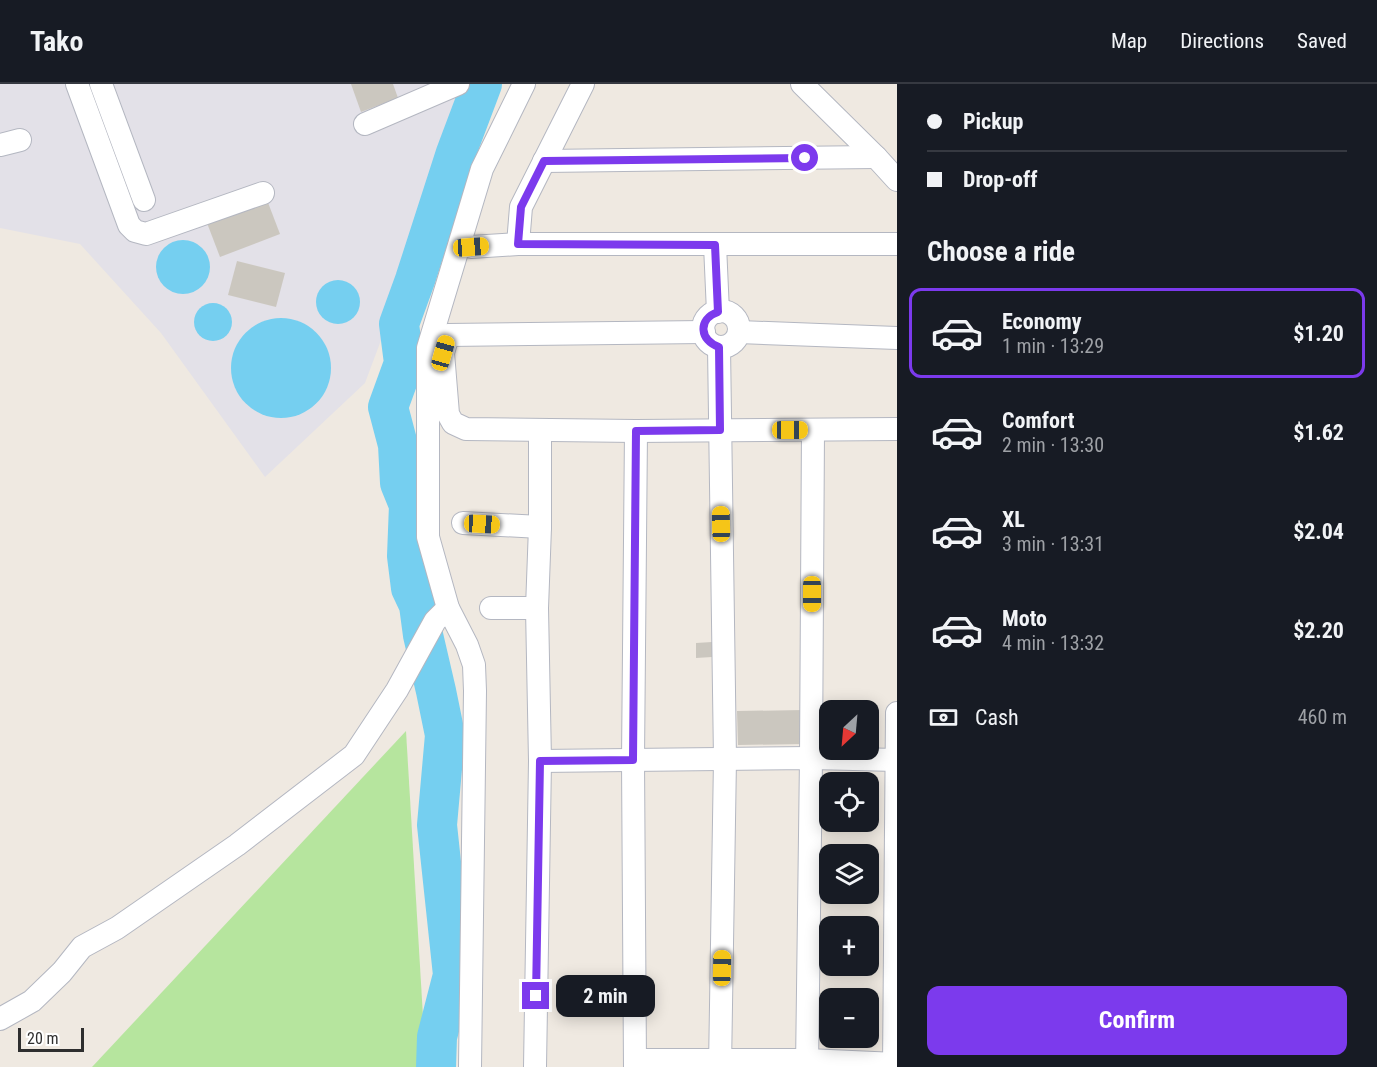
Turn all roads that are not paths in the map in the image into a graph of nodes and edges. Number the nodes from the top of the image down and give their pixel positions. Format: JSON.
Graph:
{"nodes":[{"id":1,"x":77,"y":84,"type":"edge"},
{"id":2,"x":101,"y":84,"type":"edge"},
{"id":3,"x":458,"y":84,"type":"edge"},
{"id":4,"x":524,"y":84,"type":"edge"},
{"id":5,"x":583,"y":84,"type":"edge"},
{"id":6,"x":802,"y":84,"type":"edge"},
{"id":7,"x":366,"y":124,"type":"dead end"},
{"id":8,"x":876,"y":157,"type":"junction"},
{"id":9,"x":544,"y":161,"type":"junction"},
{"id":10,"x":897,"y":180,"type":"edge"},
{"id":11,"x":263,"y":193,"type":"dead end"},
{"id":12,"x":144,"y":200,"type":"dead end"},
{"id":13,"x":518,"y":244,"type":"junction"},
{"id":14,"x":897,"y":244,"type":"edge"},
{"id":15,"x":715,"y":245,"type":"junction"},
{"id":16,"x":471,"y":247,"type":"dead end"},
{"id":17,"x":718,"y":312,"type":"junction"},
{"id":18,"x":739,"y":332,"type":"junction"},
{"id":19,"x":897,"y":338,"type":"edge"},
{"id":20,"x":711,"y":340,"type":"junction"},
{"id":21,"x":897,"y":429,"type":"edge"},
{"id":22,"x":540,"y":430,"type":"junction"},
{"id":23,"x":720,"y":430,"type":"junction"},
{"id":24,"x":813,"y":430,"type":"junction"},
{"id":25,"x":636,"y":431,"type":"junction"},
{"id":26,"x":463,"y":523,"type":"dead end"},
{"id":27,"x":540,"y":527,"type":"junction"},
{"id":28,"x":491,"y":608,"type":"dead end"},
{"id":29,"x":537,"y":608,"type":"junction"},
{"id":30,"x":441,"y":615,"type":"junction"},
{"id":31,"x":897,"y":713,"type":"edge"},
{"id":32,"x":811,"y":758,"type":"junction"},
{"id":33,"x":725,"y":759,"type":"junction"},
{"id":34,"x":633,"y":760,"type":"junction"},
{"id":35,"x":897,"y":760,"type":"edge"},
{"id":36,"x":540,"y":761,"type":"junction"},
{"id":37,"x":0,"y":1019,"type":"edge"},
{"id":38,"x":635,"y":1064,"type":"edge"},
{"id":39,"x":720,"y":1064,"type":"edge"},
{"id":40,"x":807,"y":1064,"type":"edge"},
{"id":41,"x":895,"y":1065,"type":"edge"},
{"id":42,"x":470,"y":1067,"type":"edge"},
{"id":43,"x":535,"y":1067,"type":"edge"}],
"edges":[{"from":1,"to":11,"type":"street"},
{"from":2,"to":12,"type":"street"},
{"from":3,"to":7,"type":"street"},
{"from":4,"to":30,"type":"street"},
{"from":5,"to":9,"type":"street"},
{"from":6,"to":8,"type":"street"},
{"from":8,"to":9,"type":"street"},
{"from":8,"to":10,"type":"street"},
{"from":9,"to":13,"type":"street"},
{"from":13,"to":15,"type":"street"},
{"from":13,"to":16,"type":"street"},
{"from":14,"to":15,"type":"street"},
{"from":15,"to":17,"type":"street"},
{"from":17,"to":18,"type":"street"},
{"from":17,"to":20,"type":"street"},
{"from":18,"to":19,"type":"street"},
{"from":18,"to":20,"type":"street"},
{"from":20,"to":22,"type":"street"},
{"from":20,"to":23,"type":"street"},
{"from":21,"to":24,"type":"street"},
{"from":22,"to":25,"type":"street"},
{"from":22,"to":27,"type":"street"},
{"from":23,"to":24,"type":"street"},
{"from":23,"to":25,"type":"street"},
{"from":23,"to":33,"type":"street"},
{"from":24,"to":32,"type":"street"},
{"from":25,"to":34,"type":"street"},
{"from":26,"to":27,"type":"street"},
{"from":27,"to":29,"type":"street"},
{"from":28,"to":29,"type":"street"},
{"from":29,"to":36,"type":"street"},
{"from":30,"to":37,"type":"street"},
{"from":30,"to":42,"type":"street"},
{"from":31,"to":35,"type":"street"},
{"from":32,"to":33,"type":"street"},
{"from":32,"to":35,"type":"street"},
{"from":32,"to":40,"type":"street"},
{"from":33,"to":34,"type":"street"},
{"from":33,"to":39,"type":"street"},
{"from":34,"to":36,"type":"street"},
{"from":34,"to":38,"type":"street"},
{"from":35,"to":41,"type":"street"},
{"from":36,"to":43,"type":"street"},
{"from":38,"to":39,"type":"street"},
{"from":39,"to":40,"type":"street"},
{"from":40,"to":41,"type":"street"}]}
